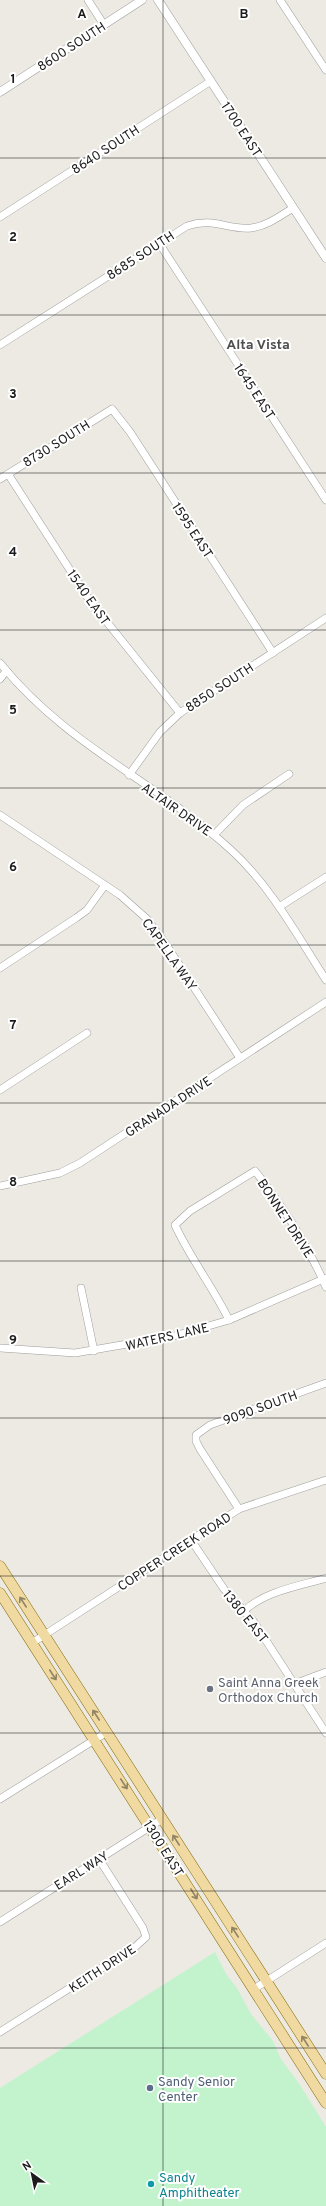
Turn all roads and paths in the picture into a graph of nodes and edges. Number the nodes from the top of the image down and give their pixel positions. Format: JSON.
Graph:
{"nodes":[{"id":1,"x":88,"y":0,"type":"edge"},
{"id":2,"x":142,"y":0,"type":"edge"},
{"id":3,"x":158,"y":0,"type":"edge"},
{"id":4,"x":280,"y":0,"type":"edge"},
{"id":5,"x":104,"y":25,"type":"junction"},
{"id":6,"x":326,"y":70,"type":"edge"},
{"id":7,"x":211,"y":80,"type":"junction"},
{"id":8,"x":0,"y":90,"type":"edge"},
{"id":9,"x":293,"y":208,"type":"junction"},
{"id":10,"x":0,"y":217,"type":"edge"},
{"id":11,"x":159,"y":243,"type":"junction"},
{"id":12,"x":326,"y":258,"type":"edge"},
{"id":13,"x":0,"y":345,"type":"edge"},
{"id":14,"x":112,"y":409,"type":"joint"},
{"id":15,"x":8,"y":474,"type":"junction"},
{"id":16,"x":0,"y":479,"type":"edge"},
{"id":17,"x":326,"y":500,"type":"edge"},
{"id":18,"x":326,"y":618,"type":"edge"},
{"id":19,"x":272,"y":653,"type":"junction"},
{"id":20,"x":0,"y":663,"type":"edge"},
{"id":21,"x":6,"y":671,"type":"junction"},
{"id":22,"x":0,"y":679,"type":"edge"},
{"id":23,"x":180,"y":713,"type":"junction"},
{"id":24,"x":289,"y":774,"type":"dead end"},
{"id":25,"x":129,"y":775,"type":"junction"},
{"id":26,"x":0,"y":814,"type":"edge"},
{"id":27,"x":214,"y":835,"type":"junction"},
{"id":28,"x":326,"y":876,"type":"edge"},
{"id":29,"x":106,"y":885,"type":"junction"},
{"id":30,"x":279,"y":907,"type":"junction"},
{"id":31,"x":0,"y":968,"type":"edge"},
{"id":32,"x":326,"y":980,"type":"edge"},
{"id":33,"x":326,"y":1002,"type":"edge"},
{"id":34,"x":88,"y":1033,"type":"dead end"},
{"id":35,"x":240,"y":1058,"type":"junction"},
{"id":36,"x":0,"y":1090,"type":"edge"},
{"id":37,"x":0,"y":1184,"type":"edge"},
{"id":38,"x":324,"y":1279,"type":"edge"},
{"id":39,"x":326,"y":1287,"type":"edge"},
{"id":40,"x":81,"y":1288,"type":"dead end"},
{"id":41,"x":229,"y":1320,"type":"junction"},
{"id":42,"x":0,"y":1348,"type":"edge"},
{"id":43,"x":94,"y":1351,"type":"junction"},
{"id":44,"x":326,"y":1383,"type":"edge"},
{"id":45,"x":326,"y":1480,"type":"edge"},
{"id":46,"x":239,"y":1509,"type":"junction"},
{"id":47,"x":191,"y":1540,"type":"junction"},
{"id":48,"x":0,"y":1566,"type":"edge"},
{"id":49,"x":326,"y":1578,"type":"edge"},
{"id":50,"x":1,"y":1595,"type":"edge"},
{"id":51,"x":244,"y":1611,"type":"junction"},
{"id":52,"x":44,"y":1634,"type":"junction"},
{"id":53,"x":32,"y":1643,"type":"junction"},
{"id":54,"x":326,"y":1672,"type":"edge"},
{"id":55,"x":294,"y":1684,"type":"junction"},
{"id":56,"x":107,"y":1732,"type":"junction"},
{"id":57,"x":326,"y":1733,"type":"edge"},
{"id":58,"x":95,"y":1740,"type":"junction"},
{"id":59,"x":0,"y":1799,"type":"edge"},
{"id":60,"x":162,"y":1819,"type":"junction"},
{"id":61,"x":151,"y":1826,"type":"junction"},
{"id":62,"x":99,"y":1859,"type":"junction"},
{"id":63,"x":0,"y":1922,"type":"edge"},
{"id":64,"x":326,"y":1943,"type":"edge"},
{"id":65,"x":266,"y":1982,"type":"junction"},
{"id":66,"x":254,"y":1989,"type":"junction"},
{"id":67,"x":0,"y":2032,"type":"edge"},
{"id":68,"x":326,"y":2074,"type":"edge"},
{"id":69,"x":326,"y":2103,"type":"edge"}],
"edges":[{"from":1,"to":5,"type":"street"},
{"from":2,"to":5,"type":"street","name":"8600 SOUTH"},
{"from":3,"to":7,"type":"street","name":"1700 EAST"},
{"from":4,"to":6,"type":"street"},
{"from":5,"to":8,"type":"street","name":"8600 SOUTH"},
{"from":7,"to":9,"type":"street","name":"1700 EAST"},
{"from":7,"to":10,"type":"street","name":"8640 SOUTH"},
{"from":9,"to":11,"type":"street","name":"8685 SOUTH"},
{"from":9,"to":12,"type":"street","name":"1700 EAST"},
{"from":11,"to":13,"type":"street","name":"8685 SOUTH"},
{"from":11,"to":17,"type":"street","name":"1645 EAST"},
{"from":14,"to":15,"type":"street","name":"8730 SOUTH"},
{"from":14,"to":19,"type":"street","name":"1595 EAST"},
{"from":15,"to":16,"type":"street","name":"8730 SOUTH"},
{"from":15,"to":23,"type":"street","name":"1540 EAST"},
{"from":18,"to":19,"type":"street","name":"8850 SOUTH"},
{"from":19,"to":23,"type":"street","name":"8850 SOUTH"},
{"from":20,"to":21,"type":"street","name":"ALTAIR DRIVE"},
{"from":21,"to":22,"type":"street"},
{"from":21,"to":25,"type":"street","name":"ALTAIR DRIVE"},
{"from":23,"to":25,"type":"street","name":"8850 SOUTH"},
{"from":24,"to":27,"type":"street"},
{"from":25,"to":27,"type":"street","name":"ALTAIR DRIVE"},
{"from":26,"to":29,"type":"street","name":"CAPELLA WAY"},
{"from":27,"to":30,"type":"street","name":"ALTAIR DRIVE"},
{"from":28,"to":30,"type":"street"},
{"from":29,"to":31,"type":"street"},
{"from":29,"to":35,"type":"street","name":"CAPELLA WAY"},
{"from":30,"to":32,"type":"street","name":"ALTAIR DRIVE"},
{"from":33,"to":35,"type":"street","name":"GRANADA DRIVE"},
{"from":34,"to":36,"type":"street"},
{"from":35,"to":37,"type":"street","name":"GRANADA DRIVE"},
{"from":38,"to":39,"type":"street","name":"BONNET DRIVE"},
{"from":38,"to":41,"type":"street","name":"WATERS LANE"},
{"from":38,"to":41,"type":"street","name":"BONNET DRIVE"},
{"from":40,"to":43,"type":"street"},
{"from":41,"to":43,"type":"street","name":"WATERS LANE"},
{"from":42,"to":43,"type":"street","name":"WATERS LANE"},
{"from":44,"to":46,"type":"street","name":"9090 SOUTH"},
{"from":45,"to":46,"type":"street","name":"COPPER CREEK ROAD"},
{"from":46,"to":47,"type":"street","name":"COPPER CREEK ROAD"},
{"from":47,"to":51,"type":"street","name":"1380 EAST"},
{"from":47,"to":52,"type":"street","name":"COPPER CREEK ROAD"},
{"from":52,"to":48,"type":"main road","name":"1300 EAST","one_way":true},
{"from":49,"to":51,"type":"street"},
{"from":50,"to":53,"type":"main road","name":"1300 EAST"},
{"from":51,"to":55,"type":"street","name":"1380 EAST"},
{"from":52,"to":53,"type":"street","name":"COPPER CREEK ROAD"},
{"from":56,"to":52,"type":"main road","name":"1300 EAST","one_way":true},
{"from":53,"to":58,"type":"main road","name":"1300 EAST","one_way":true},
{"from":54,"to":55,"type":"street"},
{"from":55,"to":57,"type":"street","name":"1380 EAST"},
{"from":56,"to":58,"type":"street"},
{"from":56,"to":60,"type":"main road","name":"1300 EAST"},
{"from":58,"to":59,"type":"street"},
{"from":58,"to":61,"type":"main road","name":"1300 EAST","one_way":true},
{"from":60,"to":61,"type":"street","name":"EARL WAY"},
{"from":65,"to":60,"type":"main road","name":"1300 EAST","one_way":true},
{"from":61,"to":62,"type":"street","name":"EARL WAY"},
{"from":61,"to":66,"type":"main road","name":"1300 EAST","one_way":true},
{"from":62,"to":63,"type":"street","name":"EARL WAY"},
{"from":62,"to":67,"type":"street","name":"KEITH DRIVE"},
{"from":64,"to":65,"type":"street"},
{"from":65,"to":66,"type":"street"},
{"from":68,"to":65,"type":"main road","name":"1300 EAST","one_way":true},
{"from":66,"to":69,"type":"main road","name":"1300 EAST"}]}
